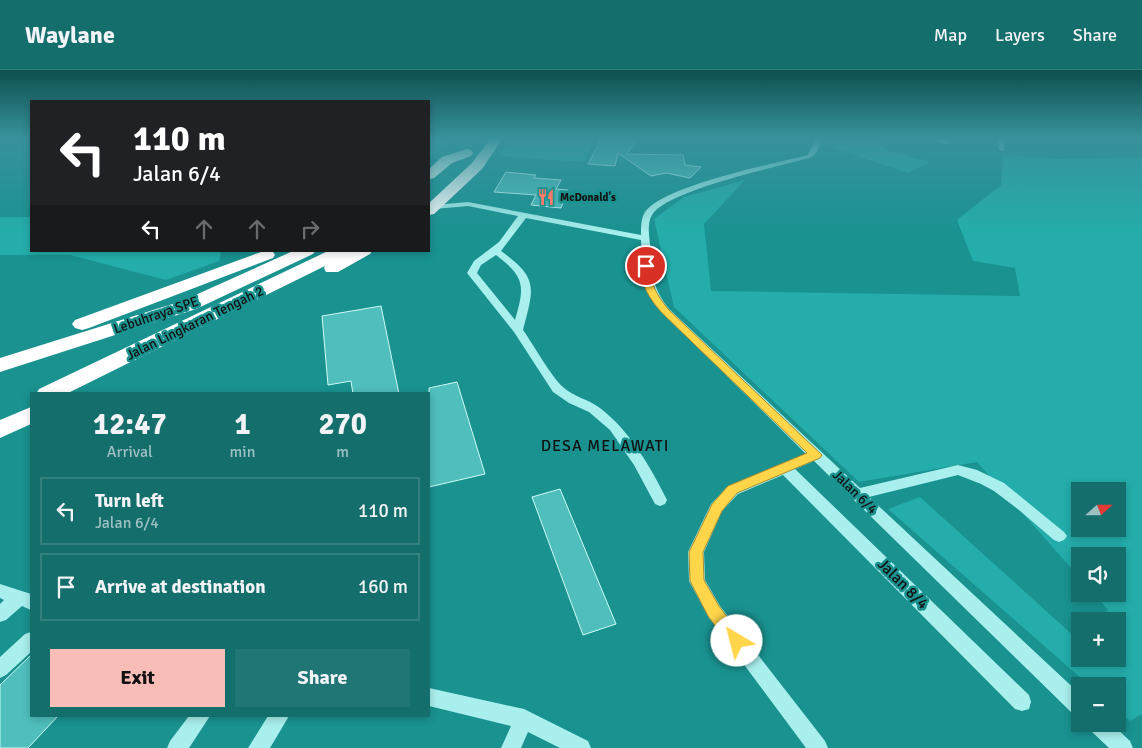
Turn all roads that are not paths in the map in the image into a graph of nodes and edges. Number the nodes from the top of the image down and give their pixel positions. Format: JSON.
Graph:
{"nodes":[{"id":1,"x":454,"y":170,"type":"edge"},
{"id":2,"x":462,"y":170,"type":"edge"},
{"id":3,"x":474,"y":170,"type":"edge"},
{"id":4,"x":762,"y":170,"type":"edge"},
{"id":5,"x":452,"y":192,"type":"junction"},
{"id":6,"x":430,"y":202,"type":"edge"},
{"id":7,"x":468,"y":204,"type":"junction"},
{"id":8,"x":524,"y":214,"type":"junction"},
{"id":9,"x":645,"y":238,"type":"junction"},
{"id":10,"x":496,"y":251,"type":"junction"},
{"id":11,"x":241,"y":252,"type":"edge"},
{"id":12,"x":275,"y":252,"type":"edge"},
{"id":13,"x":287,"y":252,"type":"edge"},
{"id":14,"x":304,"y":252,"type":"edge"},
{"id":15,"x":340,"y":252,"type":"edge"},
{"id":16,"x":362,"y":252,"type":"edge"},
{"id":17,"x":220,"y":272,"type":"junction"},
{"id":18,"x":112,"y":330,"type":"junction"},
{"id":19,"x":518,"y":330,"type":"junction"},
{"id":20,"x":0,"y":354,"type":"edge"},
{"id":21,"x":0,"y":365,"type":"edge"},
{"id":22,"x":51,"y":392,"type":"edge"},
{"id":23,"x":79,"y":392,"type":"edge"},
{"id":24,"x":30,"y":401,"type":"edge"},
{"id":25,"x":30,"y":415,"type":"edge"},
{"id":26,"x":0,"y":416,"type":"edge"},
{"id":27,"x":0,"y":430,"type":"edge"},
{"id":28,"x":816,"y":455,"type":"junction"},
{"id":29,"x":784,"y":467,"type":"junction"},
{"id":30,"x":857,"y":494,"type":"junction"},
{"id":31,"x":660,"y":500,"type":"dead end"},
{"id":32,"x":1059,"y":536,"type":"dead end"},
{"id":33,"x":0,"y":591,"type":"edge"},
{"id":34,"x":25,"y":600,"type":"edge"},
{"id":35,"x":0,"y":614,"type":"edge"},
{"id":36,"x":30,"y":641,"type":"edge"},
{"id":37,"x":0,"y":669,"type":"edge"},
{"id":38,"x":430,"y":697,"type":"edge"},
{"id":39,"x":1071,"y":698,"type":"edge"},
{"id":40,"x":1022,"y":702,"type":"dead end"},
{"id":41,"x":200,"y":717,"type":"edge"},
{"id":42,"x":279,"y":717,"type":"edge"},
{"id":43,"x":524,"y":719,"type":"junction"},
{"id":44,"x":1106,"y":732,"type":"edge"},
{"id":45,"x":177,"y":748,"type":"edge"},
{"id":46,"x":258,"y":748,"type":"edge"},
{"id":47,"x":511,"y":748,"type":"edge"},
{"id":48,"x":581,"y":748,"type":"edge"},
{"id":49,"x":818,"y":748,"type":"edge"},
{"id":50,"x":1123,"y":748,"type":"edge"}],
"edges":[{"from":1,"to":6,"type":"highway"},
{"from":2,"to":6,"type":"highway"},
{"from":3,"to":5,"type":"highway"},
{"from":4,"to":9,"type":"street","name":"Jalan 6/4"},
{"from":5,"to":6,"type":"highway"},
{"from":5,"to":7,"type":"street"},
{"from":6,"to":7,"type":"street"},
{"from":7,"to":8,"type":"street"},
{"from":8,"to":9,"type":"street"},
{"from":8,"to":10,"type":"street"},
{"from":9,"to":28,"type":"street","name":"Jalan 6/4"},
{"from":10,"to":19,"type":"street"},
{"from":10,"to":19,"type":"street"},
{"from":11,"to":17,"type":"highway"},
{"from":12,"to":17,"type":"highway","name":"Lebuhraya SPE"},
{"from":13,"to":18,"type":"highway"},
{"from":14,"to":18,"type":"highway","name":"Lebuhraya SPE"},
{"from":15,"to":22,"type":"highway","name":"Jalan Lingkaran Tengah 2"},
{"from":16,"to":23,"type":"highway","name":"Jalan Lingkaran Tengah 2"},
{"from":17,"to":20,"type":"highway","name":"Lebuhraya SPE"},
{"from":18,"to":21,"type":"highway","name":"Lebuhraya SPE"},
{"from":19,"to":31,"type":"street"},
{"from":24,"to":26,"type":"highway"},
{"from":25,"to":27,"type":"highway"},
{"from":28,"to":29,"type":"street"},
{"from":28,"to":30,"type":"street","name":"Jalan 6/4"},
{"from":29,"to":40,"type":"street","name":"Jalan 8/4"},
{"from":29,"to":49,"type":"street"},
{"from":30,"to":32,"type":"street"},
{"from":30,"to":39,"type":"street","name":"Jalan 6/4"},
{"from":33,"to":34,"type":"street"},
{"from":34,"to":35,"type":"street"},
{"from":36,"to":37,"type":"street"},
{"from":38,"to":43,"type":"street"},
{"from":41,"to":45,"type":"street"},
{"from":42,"to":46,"type":"street"},
{"from":43,"to":47,"type":"street"},
{"from":43,"to":48,"type":"street"},
{"from":44,"to":50,"type":"street"}]}
